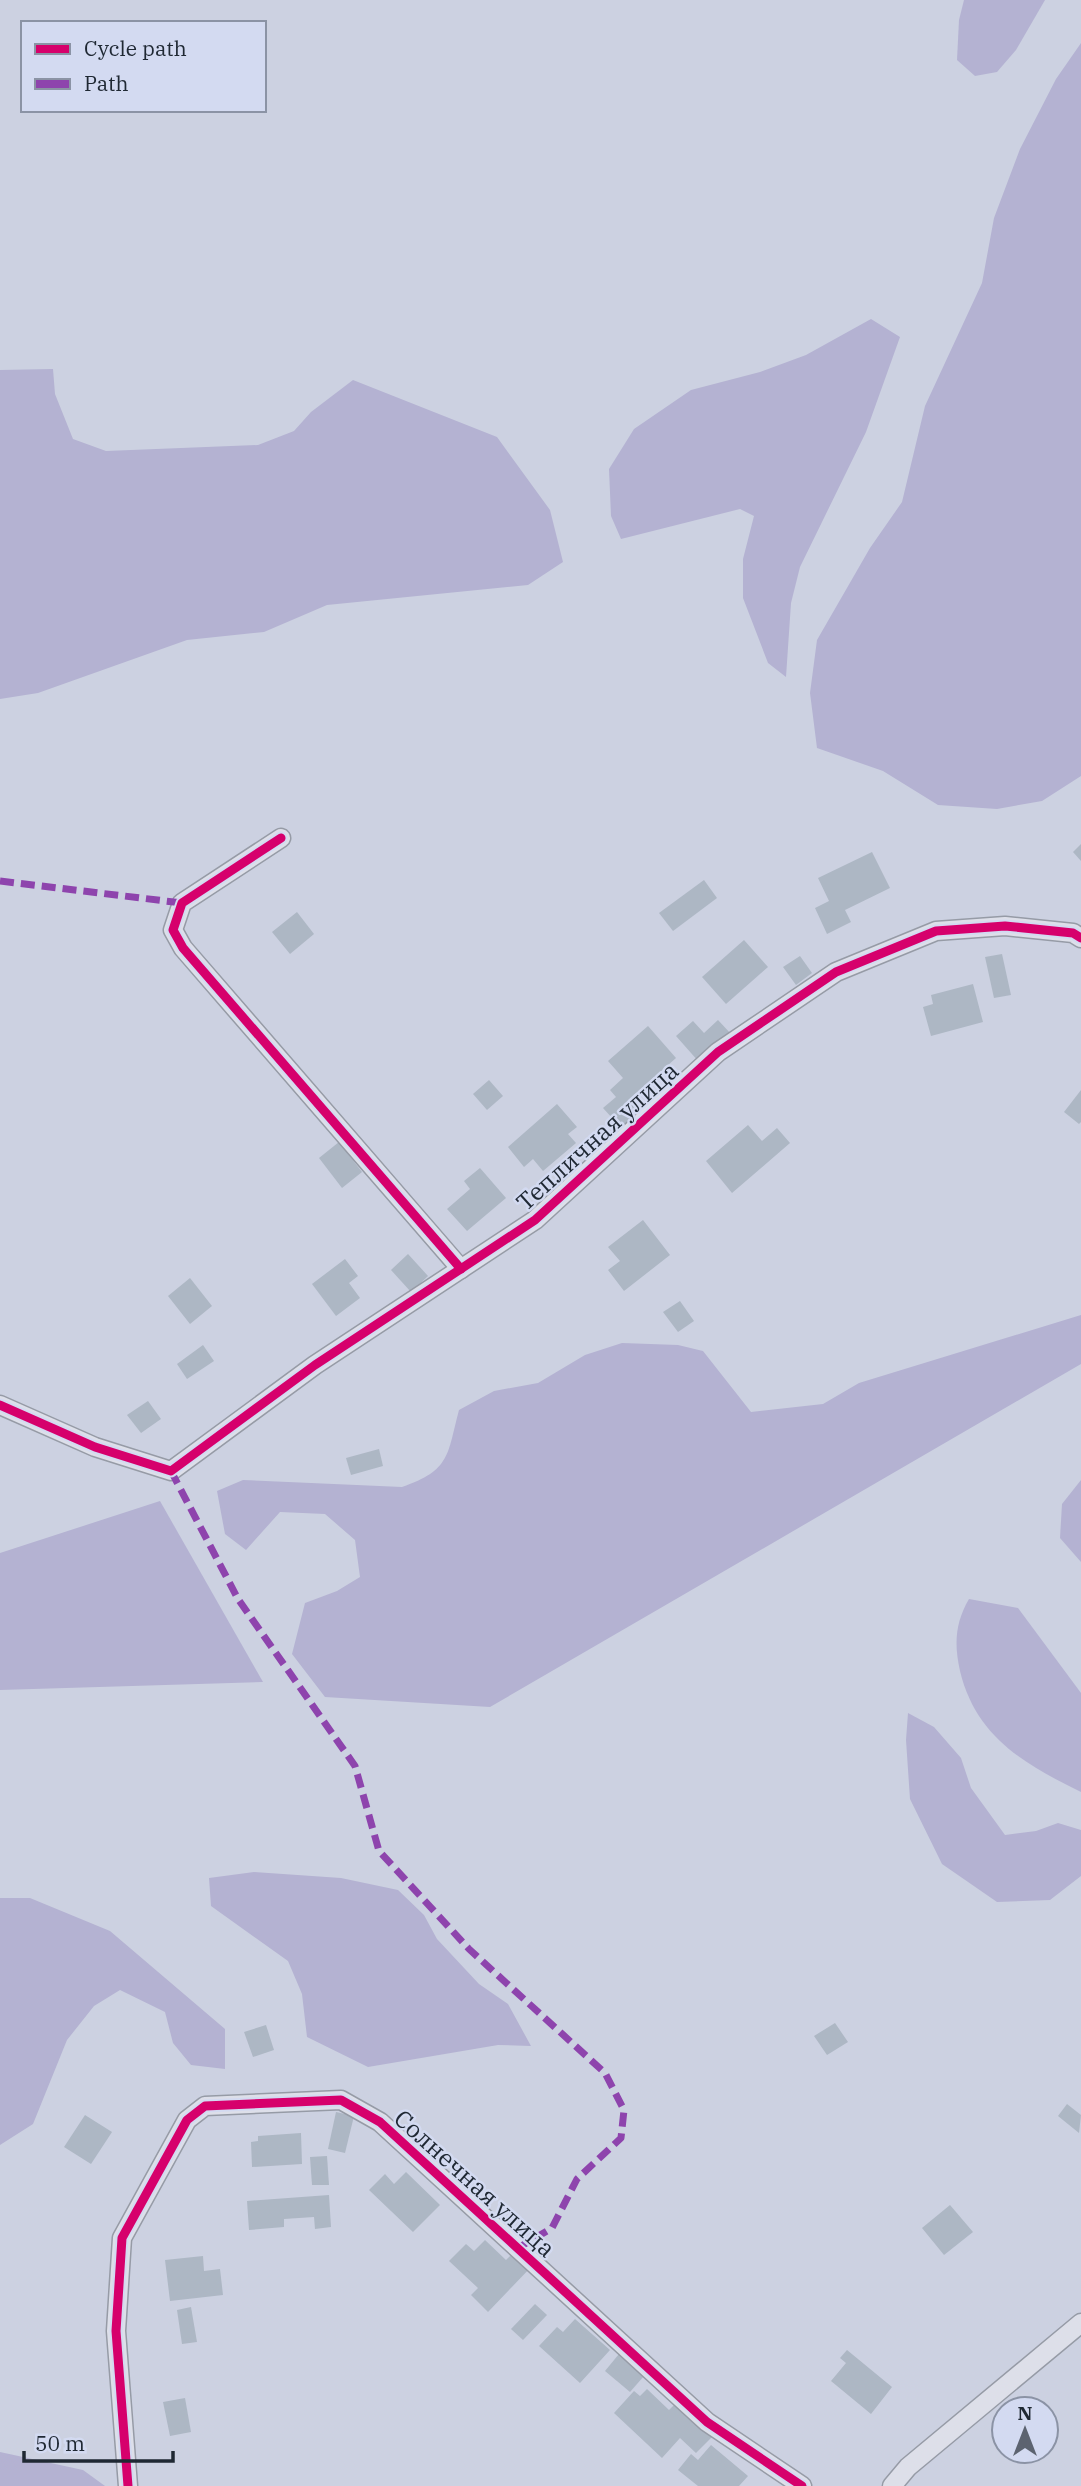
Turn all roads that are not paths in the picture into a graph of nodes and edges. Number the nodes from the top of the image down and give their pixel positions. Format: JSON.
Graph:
{"nodes":[{"id":1,"x":281,"y":838,"type":"dead end"},
{"id":2,"x":1081,"y":939,"type":"edge"},
{"id":3,"x":461,"y":1269,"type":"junction"},
{"id":4,"x":0,"y":1405,"type":"edge"},
{"id":5,"x":1081,"y":2323,"type":"edge"},
{"id":6,"x":128,"y":2486,"type":"edge"},
{"id":7,"x":802,"y":2486,"type":"edge"},
{"id":8,"x":892,"y":2486,"type":"edge"}],
"edges":[{"from":1,"to":3,"type":"street"},
{"from":2,"to":3,"type":"street","name":"Тепличная улица"},
{"from":3,"to":4,"type":"street","name":"Тепличная улица"},
{"from":5,"to":8,"type":"street"},
{"from":6,"to":7,"type":"street","name":"Солнечная улица"}]}
